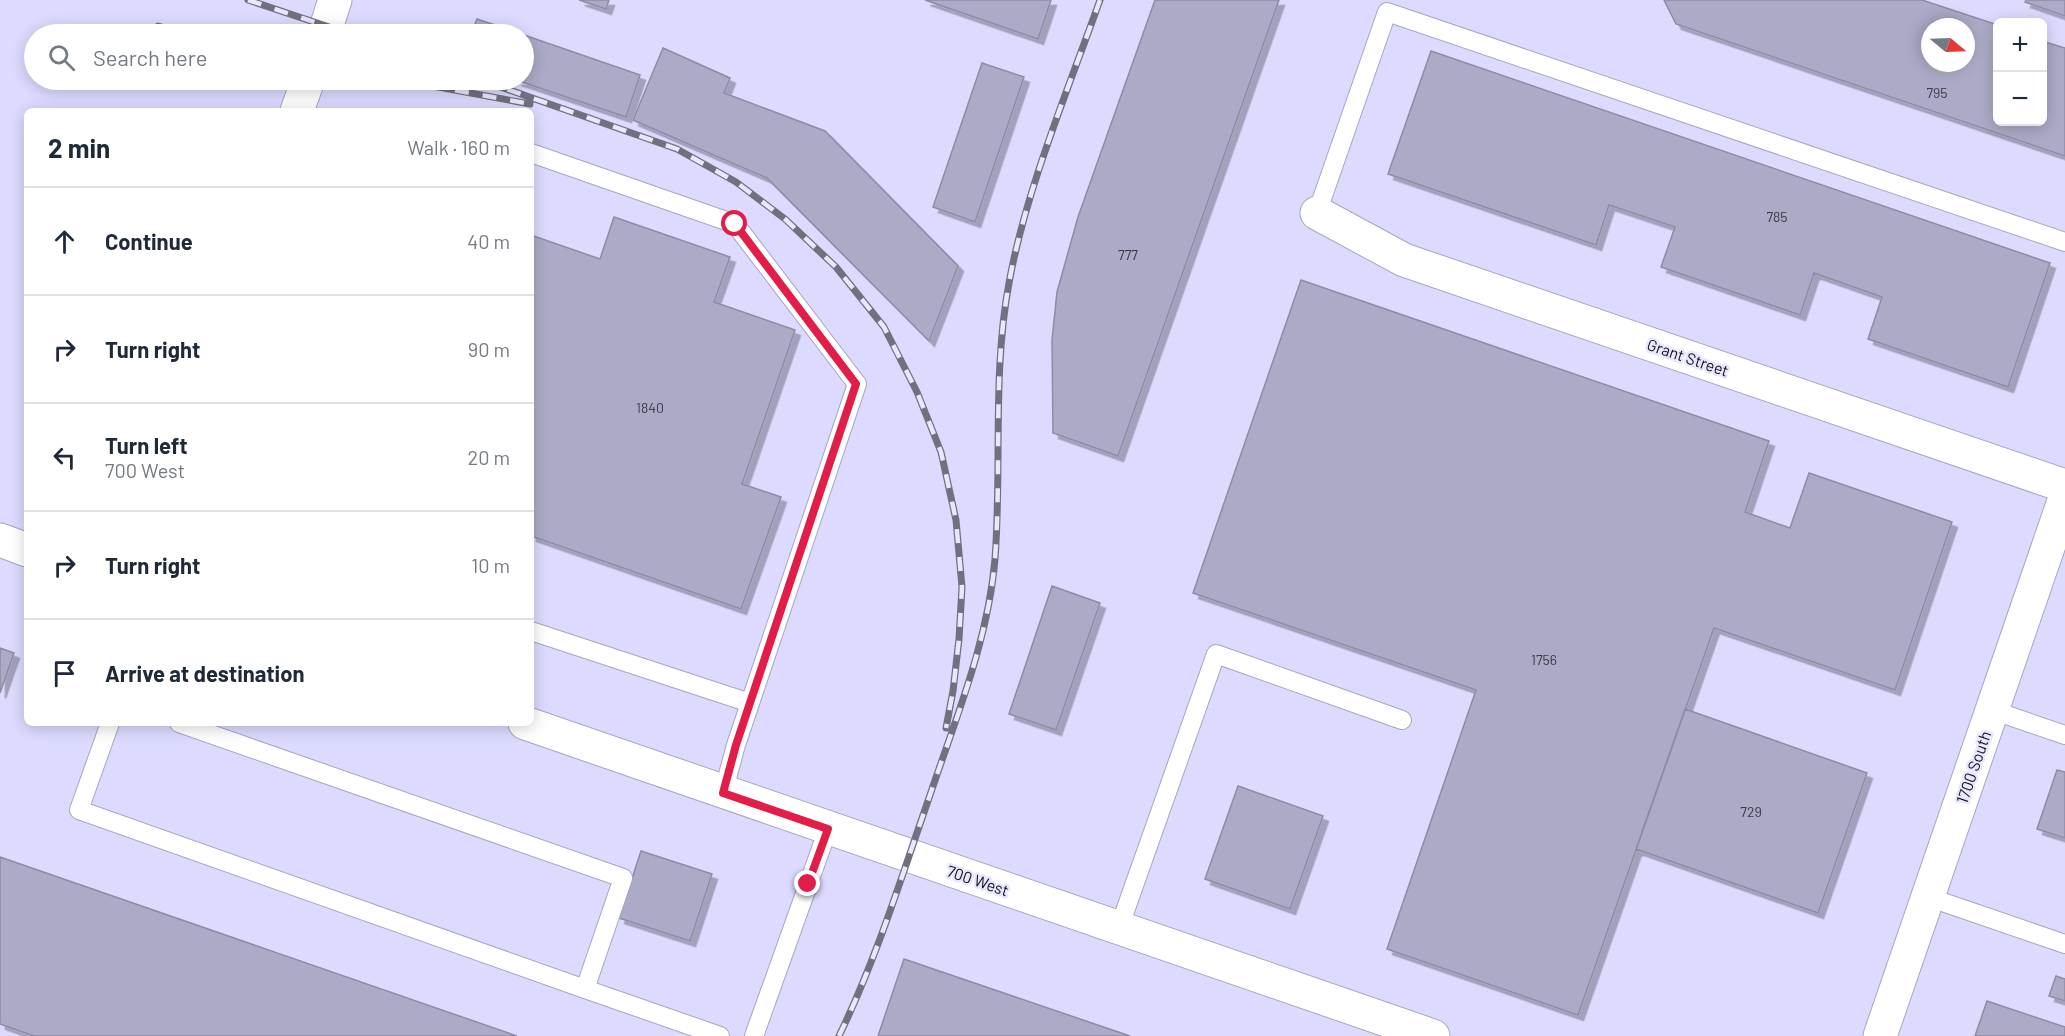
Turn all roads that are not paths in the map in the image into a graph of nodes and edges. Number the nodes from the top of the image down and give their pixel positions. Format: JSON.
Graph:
{"nodes":[{"id":1,"x":335,"y":0,"type":"edge"},
{"id":2,"x":327,"y":24,"type":"edge"},
{"id":3,"x":304,"y":90,"type":"edge"},
{"id":4,"x":298,"y":108,"type":"edge"},
{"id":5,"x":534,"y":154,"type":"edge"},
{"id":6,"x":1317,"y":213,"type":"joint"},
{"id":7,"x":2065,"y":242,"type":"edge"},
{"id":8,"x":2065,"y":486,"type":"edge"},
{"id":9,"x":2065,"y":498,"type":"edge"},
{"id":10,"x":0,"y":540,"type":"edge"},
{"id":11,"x":24,"y":549,"type":"edge"},
{"id":12,"x":534,"y":632,"type":"edge"},
{"id":13,"x":750,"y":703,"type":"junction"},
{"id":14,"x":1992,"y":710,"type":"junction"},
{"id":15,"x":1402,"y":720,"type":"dead end"},
{"id":16,"x":109,"y":726,"type":"edge"},
{"id":17,"x":188,"y":726,"type":"edge"},
{"id":18,"x":533,"y":726,"type":"edge"},
{"id":19,"x":2065,"y":735,"type":"edge"},
{"id":20,"x":723,"y":793,"type":"junction"},
{"id":21,"x":828,"y":829,"type":"junction"},
{"id":22,"x":1928,"y":897,"type":"junction"},
{"id":23,"x":1119,"y":928,"type":"junction"},
{"id":24,"x":2065,"y":944,"type":"edge"},
{"id":25,"x":585,"y":989,"type":"junction"},
{"id":26,"x":720,"y":1036,"type":"edge"},
{"id":27,"x":754,"y":1036,"type":"edge"},
{"id":28,"x":1433,"y":1036,"type":"edge"},
{"id":29,"x":1880,"y":1036,"type":"edge"}],
"edges":[{"from":1,"to":2,"type":"street"},
{"from":3,"to":4,"type":"street"},
{"from":5,"to":13,"type":"lane"},
{"from":6,"to":7,"type":"lane"},
{"from":6,"to":8,"type":"street","name":"Grant Street"},
{"from":9,"to":14,"type":"street","name":"1700 South"},
{"from":10,"to":11,"type":"street"},
{"from":12,"to":13,"type":"lane"},
{"from":13,"to":20,"type":"lane"},
{"from":14,"to":19,"type":"lane"},
{"from":14,"to":22,"type":"street","name":"1700 South"},
{"from":15,"to":23,"type":"lane"},
{"from":16,"to":25,"type":"lane"},
{"from":17,"to":25,"type":"lane"},
{"from":18,"to":20,"type":"street","name":"700 West"},
{"from":20,"to":21,"type":"street","name":"700 West"},
{"from":21,"to":23,"type":"street","name":"700 West"},
{"from":21,"to":27,"type":"lane"},
{"from":22,"to":24,"type":"lane"},
{"from":22,"to":29,"type":"street","name":"1700 South"},
{"from":23,"to":28,"type":"street","name":"700 West"},
{"from":25,"to":26,"type":"lane"}]}
